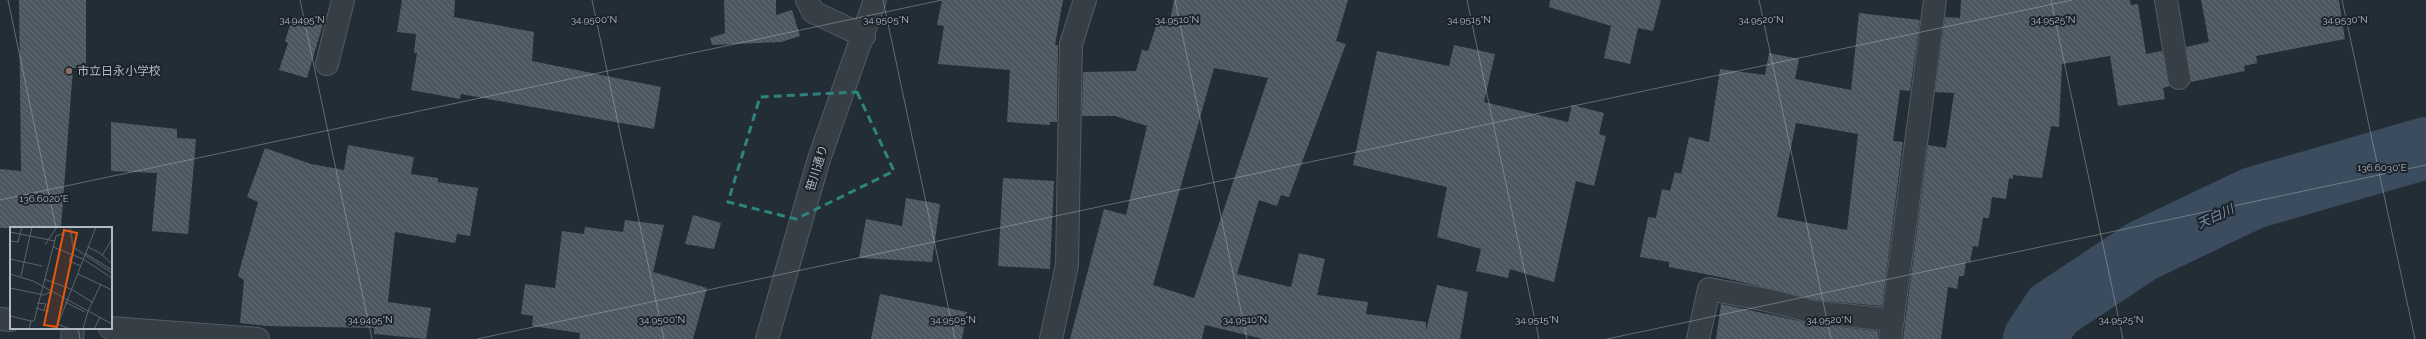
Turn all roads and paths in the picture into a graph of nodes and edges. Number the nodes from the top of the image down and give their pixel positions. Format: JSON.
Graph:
{"nodes":[{"id":1,"x":343,"y":0,"type":"edge"},
{"id":2,"x":807,"y":0,"type":"edge"},
{"id":3,"x":875,"y":0,"type":"edge"},
{"id":4,"x":1085,"y":0,"type":"edge"},
{"id":5,"x":1935,"y":0,"type":"edge"},
{"id":6,"x":2166,"y":0,"type":"edge"},
{"id":7,"x":864,"y":36,"type":"junction"},
{"id":8,"x":327,"y":64,"type":"dead end"},
{"id":9,"x":2179,"y":78,"type":"dead end"},
{"id":10,"x":0,"y":319,"type":"edge"},
{"id":11,"x":10,"y":320,"type":"edge"},
{"id":12,"x":112,"y":328,"type":"edge"},
{"id":13,"x":73,"y":329,"type":"edge"},
{"id":14,"x":1891,"y":330,"type":"edge"},
{"id":15,"x":193,"y":337,"type":"edge"},
{"id":16,"x":72,"y":339,"type":"edge"},
{"id":17,"x":258,"y":339,"type":"edge"},
{"id":18,"x":767,"y":339,"type":"edge"},
{"id":19,"x":1051,"y":339,"type":"edge"},
{"id":20,"x":1698,"y":339,"type":"edge"}],
"edges":[{"from":1,"to":8,"type":"street"},
{"from":2,"to":7,"type":"street"},
{"from":3,"to":7,"type":"street","name":"笹川通り"},
{"from":4,"to":19,"type":"street"},
{"from":5,"to":14,"type":"street"},
{"from":6,"to":9,"type":"street"},
{"from":7,"to":18,"type":"street","name":"笹川通り"},
{"from":10,"to":11,"type":"street"},
{"from":12,"to":15,"type":"street"},
{"from":13,"to":16,"type":"street"},
{"from":14,"to":20,"type":"street"},
{"from":15,"to":17,"type":"street"}]}
